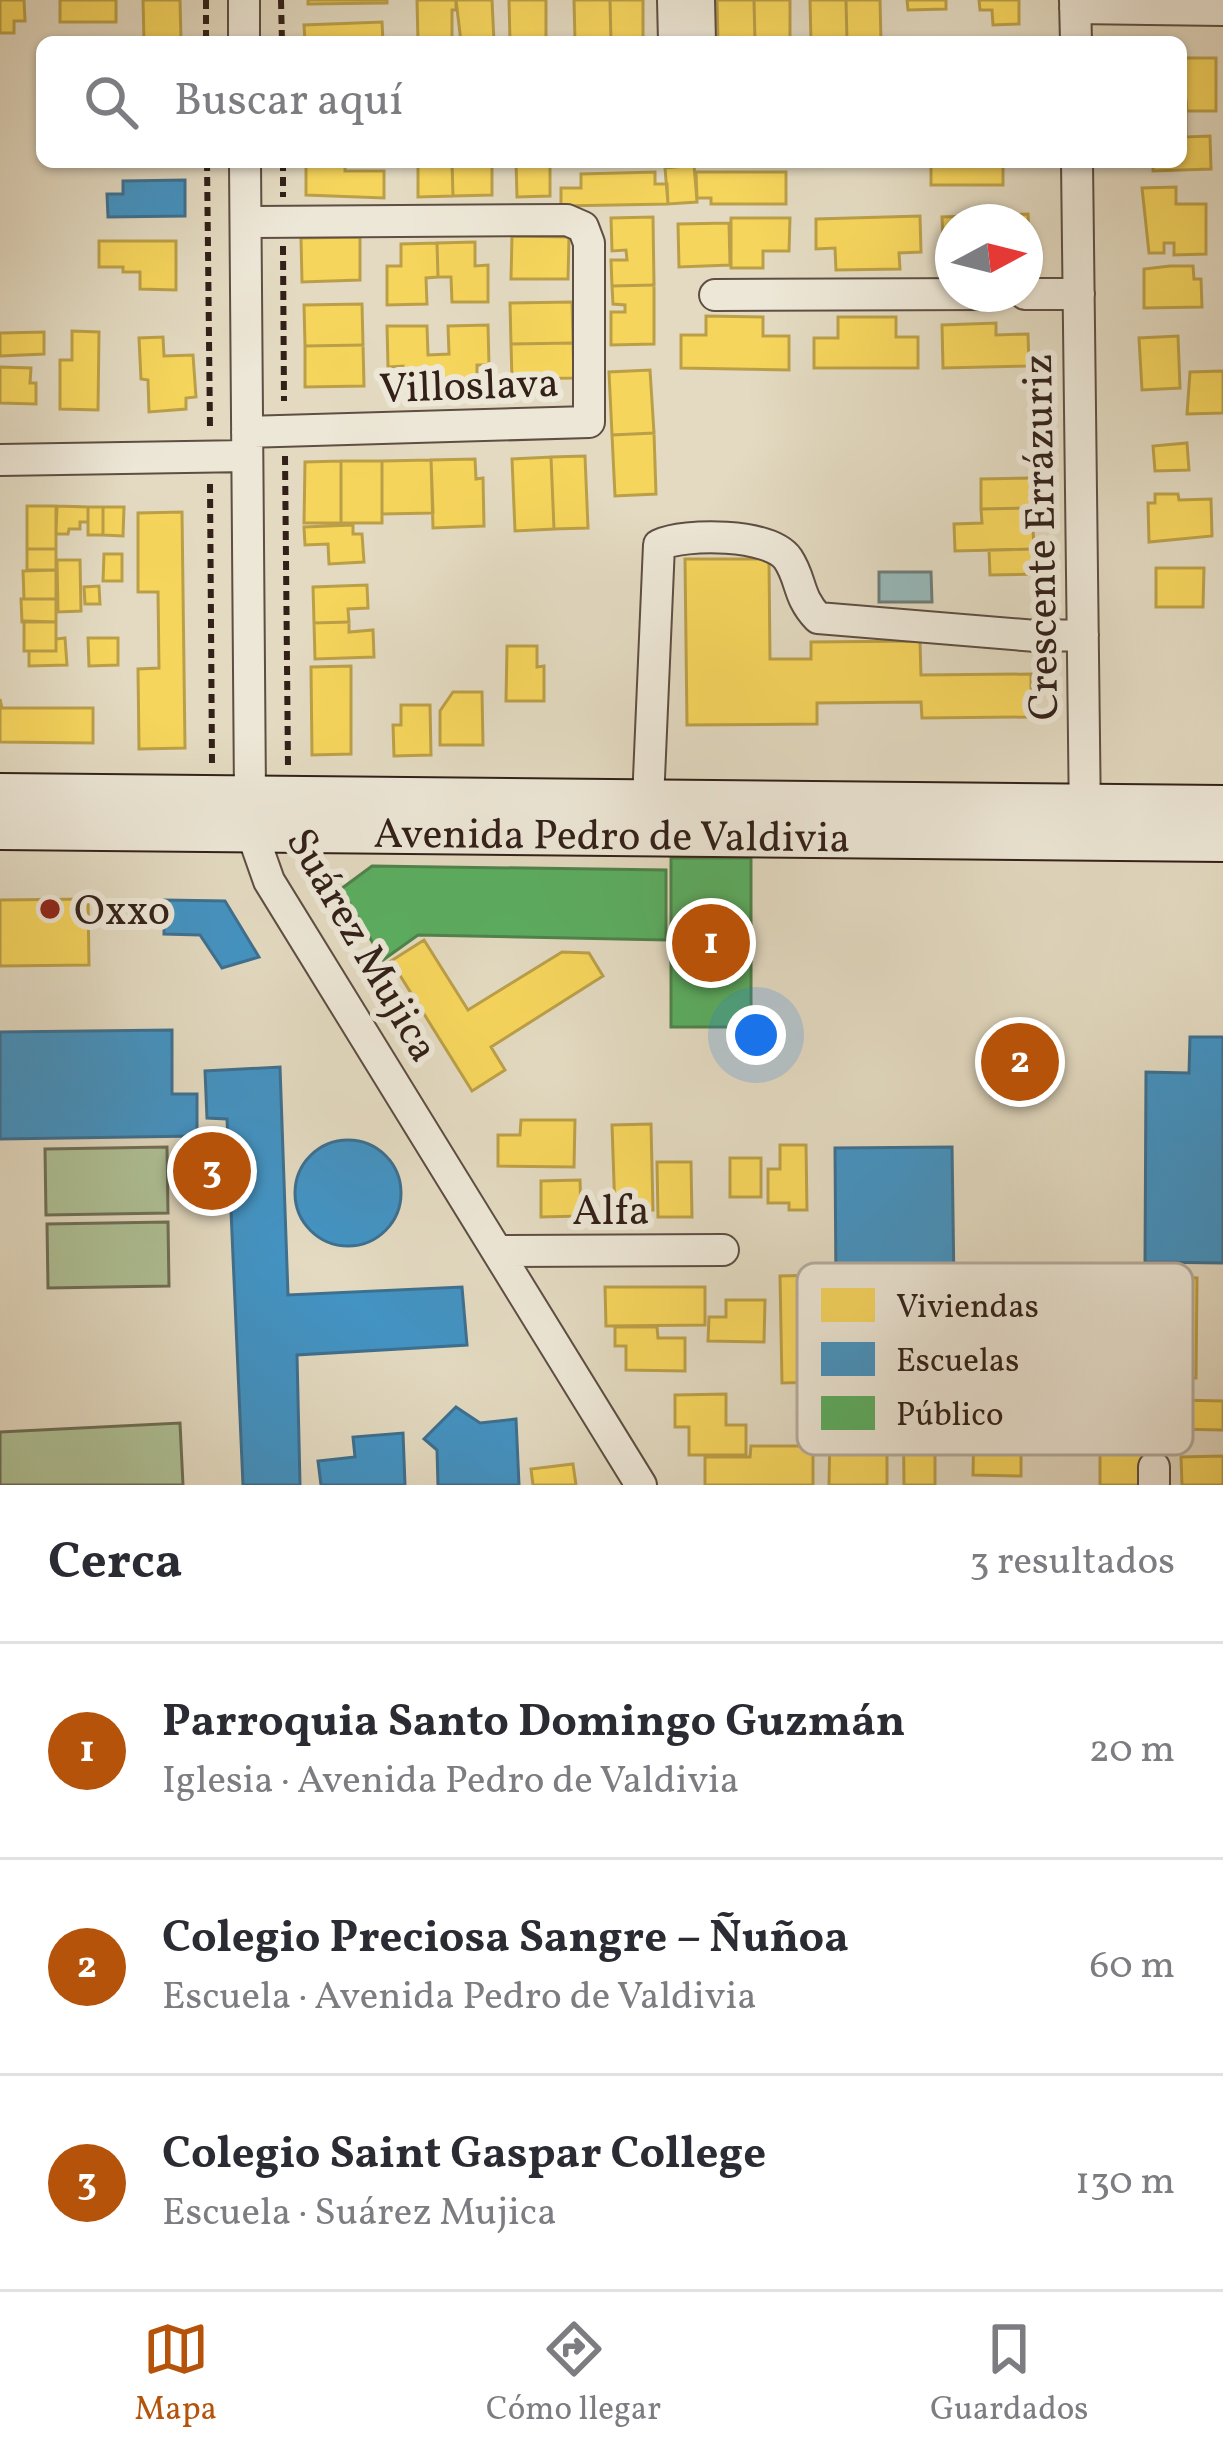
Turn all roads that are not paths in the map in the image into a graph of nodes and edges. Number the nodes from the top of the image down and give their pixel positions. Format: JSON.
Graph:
{"nodes":[{"id":1,"x":244,"y":0,"type":"edge"},
{"id":2,"x":674,"y":0,"type":"edge"},
{"id":3,"x":699,"y":0,"type":"edge"},
{"id":4,"x":1076,"y":4,"type":"edge"},
{"id":5,"x":1223,"y":10,"type":"edge"},
{"id":6,"x":244,"y":36,"type":"edge"},
{"id":7,"x":674,"y":36,"type":"edge"},
{"id":8,"x":700,"y":36,"type":"edge"},
{"id":9,"x":1076,"y":36,"type":"edge"},
{"id":10,"x":245,"y":168,"type":"edge"},
{"id":11,"x":1077,"y":168,"type":"edge"},
{"id":12,"x":246,"y":222,"type":"junction"},
{"id":13,"x":935,"y":294,"type":"edge"},
{"id":14,"x":1043,"y":294,"type":"edge"},
{"id":15,"x":1078,"y":294,"type":"junction"},
{"id":16,"x":715,"y":295,"type":"dead end"},
{"id":17,"x":248,"y":444,"type":"junction"},
{"id":18,"x":0,"y":460,"type":"edge"},
{"id":19,"x":1083,"y":635,"type":"junction"},
{"id":20,"x":0,"y":795,"type":"edge"},
{"id":21,"x":648,"y":801,"type":"junction"},
{"id":22,"x":1223,"y":807,"type":"edge"},
{"id":23,"x":238,"y":808,"type":"junction"},
{"id":24,"x":1084,"y":822,"type":"junction"},
{"id":25,"x":0,"y":828,"type":"edge"},
{"id":26,"x":1223,"y":840,"type":"edge"},
{"id":27,"x":723,"y":1250,"type":"dead end"},
{"id":28,"x":500,"y":1251,"type":"junction"},
{"id":29,"x":641,"y":1485,"type":"edge"}],
"edges":[{"from":1,"to":6,"type":"street"},
{"from":2,"to":7,"type":"street"},
{"from":3,"to":8,"type":"street"},
{"from":4,"to":5,"type":"street"},
{"from":4,"to":9,"type":"street"},
{"from":10,"to":12,"type":"street","name":"Suárez Mujica"},
{"from":11,"to":15,"type":"street","name":"Crescente Errázuriz"},
{"from":12,"to":17,"type":"street","name":"Suárez Mujica"},
{"from":12,"to":17,"type":"street","name":"Villoslava"},
{"from":13,"to":16,"type":"street"},
{"from":14,"to":15,"type":"street"},
{"from":15,"to":19,"type":"street","name":"Crescente Errázuriz"},
{"from":17,"to":18,"type":"street","name":"Villoslava"},
{"from":17,"to":23,"type":"street","name":"Suárez Mujica"},
{"from":19,"to":21,"type":"street"},
{"from":19,"to":24,"type":"street","name":"Crescente Errázuriz"},
{"from":20,"to":23,"type":"main road","name":"Avenida Pedro de Valdivia"},
{"from":21,"to":23,"type":"main road","name":"Avenida Pedro de Valdivia"},
{"from":21,"to":24,"type":"main road","name":"Avenida Pedro de Valdivia"},
{"from":22,"to":24,"type":"main road","name":"Avenida Pedro de Valdivia"},
{"from":23,"to":24,"type":"main road","name":"Avenida Pedro de Valdivia"},
{"from":23,"to":25,"type":"main road","name":"Avenida Pedro de Valdivia"},
{"from":23,"to":28,"type":"street","name":"Suárez Mujica"},
{"from":24,"to":26,"type":"main road","name":"Avenida Pedro de Valdivia"},
{"from":27,"to":28,"type":"street","name":"Alfa"},
{"from":28,"to":29,"type":"street","name":"Suárez Mujica"}]}
